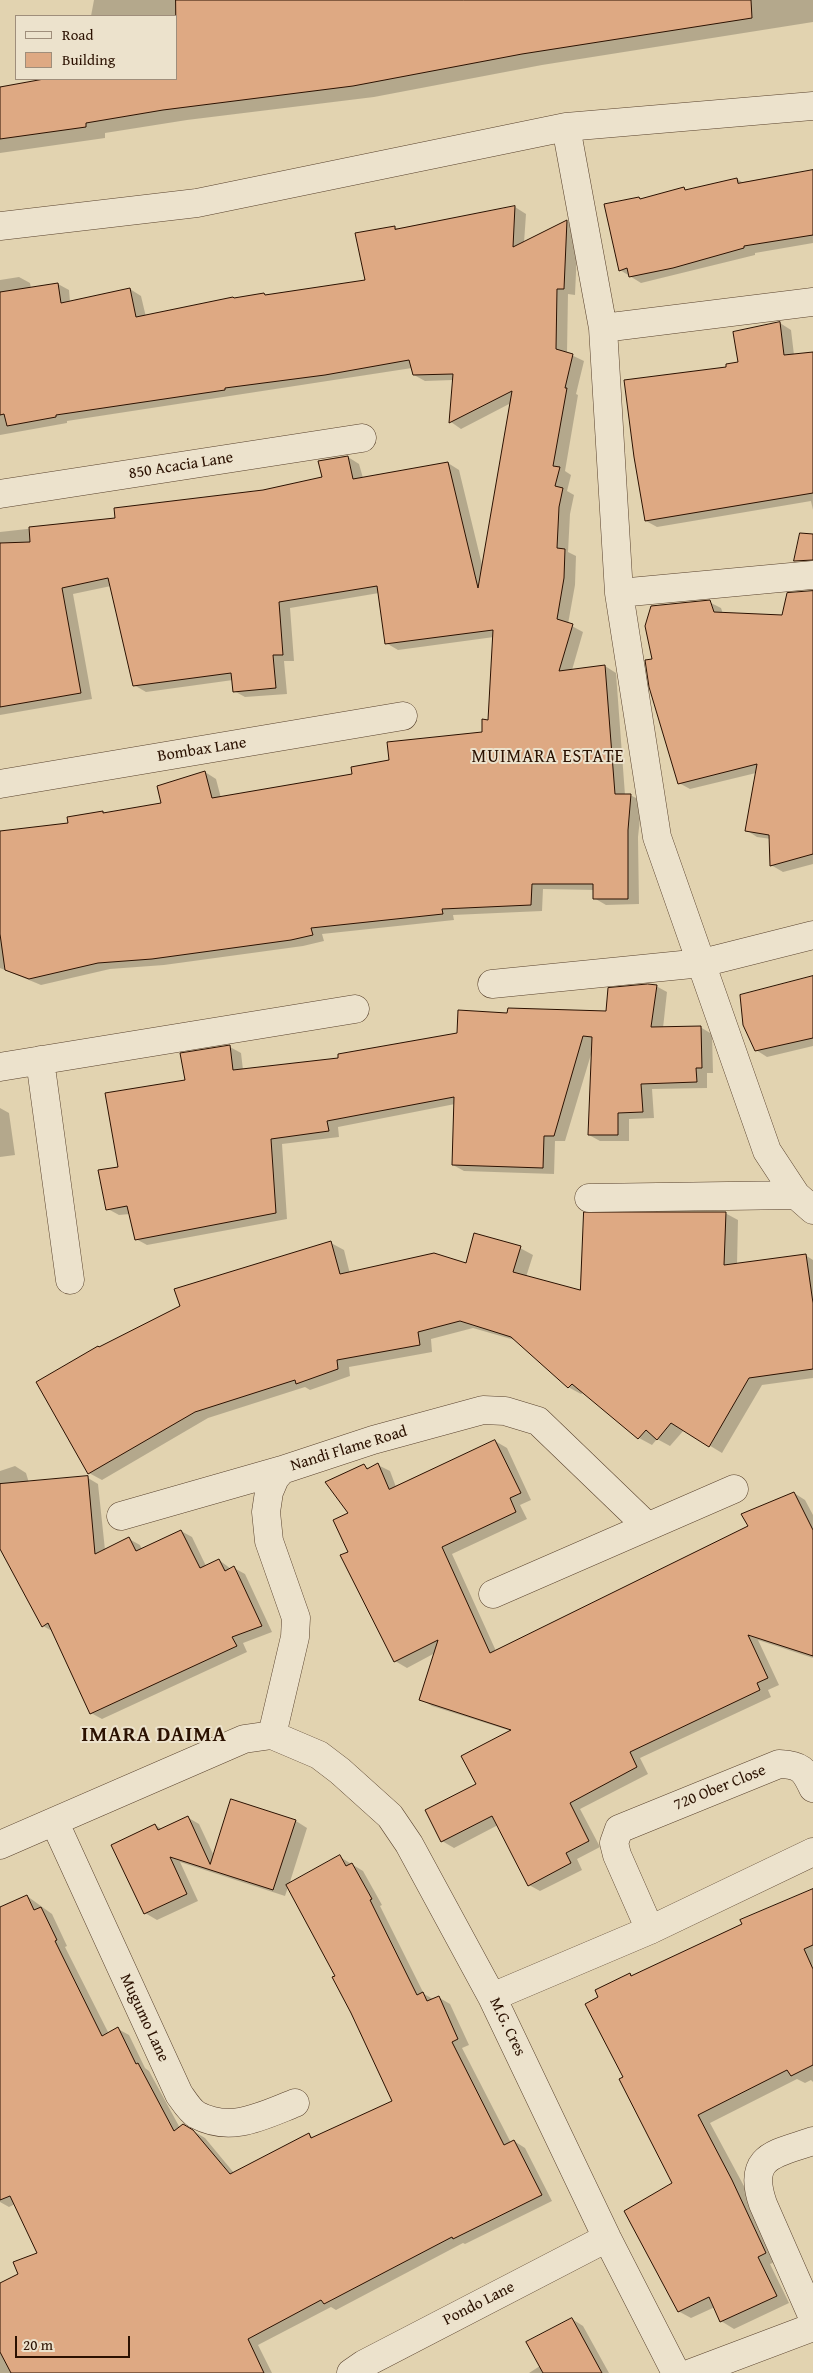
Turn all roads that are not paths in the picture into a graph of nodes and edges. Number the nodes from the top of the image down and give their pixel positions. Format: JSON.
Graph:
{"nodes":[{"id":1,"x":813,"y":106,"type":"edge"},
{"id":2,"x":566,"y":127,"type":"junction"},
{"id":3,"x":0,"y":226,"type":"edge"},
{"id":4,"x":813,"y":302,"type":"edge"},
{"id":5,"x":603,"y":328,"type":"junction"},
{"id":6,"x":362,"y":438,"type":"dead end"},
{"id":7,"x":0,"y":494,"type":"edge"},
{"id":8,"x":813,"y":576,"type":"edge"},
{"id":9,"x":619,"y":593,"type":"junction"},
{"id":10,"x":403,"y":716,"type":"dead end"},
{"id":11,"x":0,"y":784,"type":"edge"},
{"id":12,"x":813,"y":935,"type":"edge"},
{"id":13,"x":702,"y":963,"type":"junction"},
{"id":14,"x":492,"y":984,"type":"dead end"},
{"id":15,"x":355,"y":1009,"type":"dead end"},
{"id":16,"x":40,"y":1060,"type":"junction"},
{"id":17,"x":0,"y":1066,"type":"edge"},
{"id":18,"x":589,"y":1198,"type":"dead end"},
{"id":19,"x":804,"y":1203,"type":"edge"},
{"id":20,"x":70,"y":1280,"type":"dead end"},
{"id":21,"x":282,"y":1470,"type":"junction"},
{"id":22,"x":734,"y":1489,"type":"dead end"},
{"id":23,"x":121,"y":1516,"type":"dead end"},
{"id":24,"x":647,"y":1526,"type":"junction"},
{"id":25,"x":493,"y":1594,"type":"dead end"},
{"id":26,"x":272,"y":1735,"type":"junction"},
{"id":27,"x":813,"y":1788,"type":"edge"},
{"id":28,"x":55,"y":1822,"type":"junction"},
{"id":29,"x":0,"y":1845,"type":"edge"},
{"id":30,"x":813,"y":1852,"type":"edge"},
{"id":31,"x":650,"y":1930,"type":"junction"},
{"id":32,"x":492,"y":1997,"type":"junction"},
{"id":33,"x":294,"y":2103,"type":"dead end"},
{"id":34,"x":813,"y":2141,"type":"edge"},
{"id":35,"x":607,"y":2238,"type":"junction"},
{"id":36,"x":813,"y":2318,"type":"edge"},
{"id":37,"x":813,"y":2327,"type":"edge"},
{"id":38,"x":351,"y":2373,"type":"edge"},
{"id":39,"x":676,"y":2373,"type":"edge"},
{"id":40,"x":691,"y":2373,"type":"edge"}],
"edges":[{"from":1,"to":2,"type":"street"},
{"from":2,"to":3,"type":"street"},
{"from":2,"to":5,"type":"street"},
{"from":4,"to":5,"type":"street"},
{"from":5,"to":9,"type":"street"},
{"from":6,"to":7,"type":"street","name":"850 Acacia Lane"},
{"from":8,"to":9,"type":"street"},
{"from":9,"to":13,"type":"street"},
{"from":10,"to":11,"type":"street","name":"Bombax Lane"},
{"from":12,"to":13,"type":"street"},
{"from":13,"to":14,"type":"street"},
{"from":13,"to":19,"type":"street"},
{"from":15,"to":16,"type":"street"},
{"from":16,"to":17,"type":"street"},
{"from":16,"to":20,"type":"street"},
{"from":18,"to":19,"type":"street"},
{"from":21,"to":23,"type":"street"},
{"from":21,"to":24,"type":"street","name":"Nandi Flame Road"},
{"from":21,"to":26,"type":"street","name":"Nandi Flame Road"},
{"from":22,"to":24,"type":"street"},
{"from":24,"to":25,"type":"street"},
{"from":26,"to":28,"type":"street"},
{"from":26,"to":32,"type":"street","name":"M.G. Cres"},
{"from":27,"to":31,"type":"street","name":"720 Ober Close"},
{"from":28,"to":29,"type":"street"},
{"from":28,"to":33,"type":"street","name":"Mugumo Lane"},
{"from":30,"to":31,"type":"street"},
{"from":31,"to":32,"type":"street"},
{"from":32,"to":35,"type":"street","name":"M.G. Cres"},
{"from":34,"to":36,"type":"street"},
{"from":35,"to":38,"type":"street","name":"Pondo Lane"},
{"from":35,"to":39,"type":"street","name":"M.G. Cres"},
{"from":37,"to":40,"type":"street"}]}
